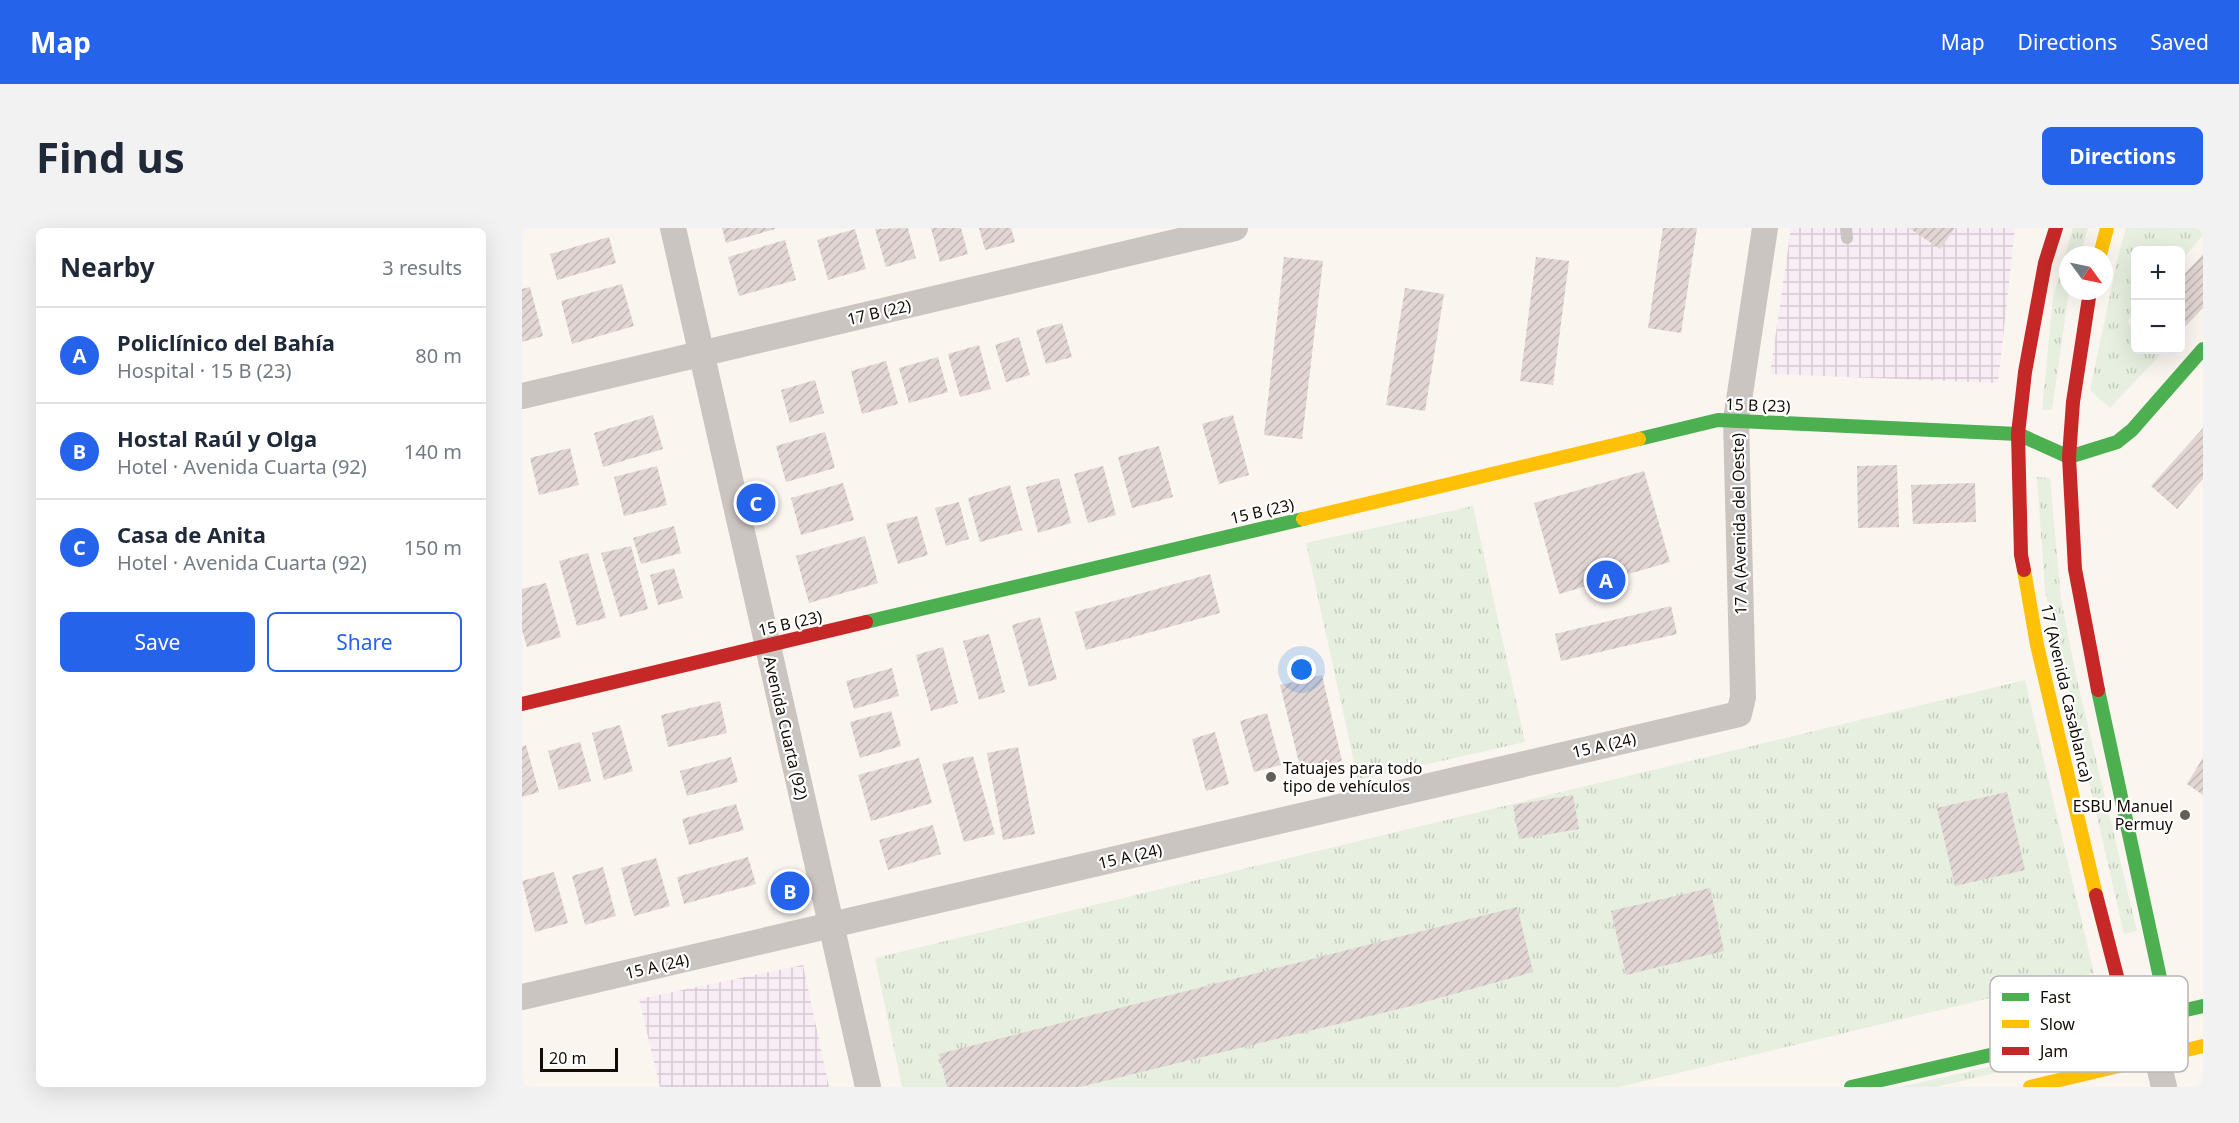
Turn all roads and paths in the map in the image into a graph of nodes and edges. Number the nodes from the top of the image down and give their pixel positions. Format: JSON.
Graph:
{"nodes":[{"id":1,"x":673,"y":228,"type":"edge"},
{"id":2,"x":1235,"y":228,"type":"edge"},
{"id":3,"x":1765,"y":228,"type":"edge"},
{"id":4,"x":2056,"y":228,"type":"edge"},
{"id":5,"x":2107,"y":228,"type":"edge"},
{"id":6,"x":2102,"y":246,"type":"edge"},
{"id":7,"x":2089,"y":300,"type":"edge"},
{"id":8,"x":2203,"y":349,"type":"edge"},
{"id":9,"x":701,"y":354,"type":"junction"},
{"id":10,"x":522,"y":396,"type":"edge"},
{"id":11,"x":1736,"y":420,"type":"junction"},
{"id":12,"x":2018,"y":434,"type":"junction"},
{"id":13,"x":2069,"y":457,"type":"junction"},
{"id":14,"x":767,"y":645,"type":"junction"},
{"id":15,"x":522,"y":704,"type":"edge"},
{"id":16,"x":1739,"y":714,"type":"joint"},
{"id":17,"x":831,"y":925,"type":"junction"},
{"id":18,"x":2116,"y":976,"type":"edge"},
{"id":19,"x":2160,"y":976,"type":"edge"},
{"id":20,"x":522,"y":997,"type":"edge"},
{"id":21,"x":2203,"y":1006,"type":"edge"},
{"id":22,"x":2188,"y":1010,"type":"edge"},
{"id":23,"x":2203,"y":1046,"type":"edge"},
{"id":24,"x":2188,"y":1050,"type":"edge"},
{"id":25,"x":1990,"y":1055,"type":"edge"},
{"id":26,"x":2094,"y":1072,"type":"edge"},
{"id":27,"x":2160,"y":1072,"type":"edge"},
{"id":28,"x":868,"y":1087,"type":"edge"},
{"id":29,"x":1851,"y":1087,"type":"edge"},
{"id":30,"x":2030,"y":1087,"type":"edge"},
{"id":31,"x":2164,"y":1087,"type":"edge"}],
"edges":[{"from":1,"to":9,"type":"street","name":"Avenida Cuarta (92)"},
{"from":2,"to":9,"type":"street","name":"17 B (22)"},
{"from":3,"to":11,"type":"street","name":"17 A (Avenida del Oeste)"},
{"from":4,"to":12,"type":"main road","name":"17 (Avenida Casablanca)"},
{"from":5,"to":6,"type":"main road"},
{"from":7,"to":13,"type":"main road","name":"17 (Avenida Casablanca)"},
{"from":8,"to":13,"type":"main road"},
{"from":9,"to":10,"type":"street","name":"17 B (22)"},
{"from":9,"to":14,"type":"street","name":"Avenida Cuarta (92)"},
{"from":11,"to":12,"type":"main road","name":"15 B (23)"},
{"from":11,"to":14,"type":"main road","name":"15 B (23)"},
{"from":11,"to":16,"type":"street","name":"17 A (Avenida del Oeste)"},
{"from":12,"to":13,"type":"main road"},
{"from":12,"to":18,"type":"main road","name":"17 (Avenida Casablanca)"},
{"from":13,"to":19,"type":"main road","name":"17 (Avenida Casablanca)"},
{"from":14,"to":15,"type":"main road","name":"15 B (23)"},
{"from":14,"to":17,"type":"street","name":"Avenida Cuarta (92)"},
{"from":16,"to":17,"type":"street","name":"15 A (24)"},
{"from":17,"to":20,"type":"street","name":"15 A (24)"},
{"from":17,"to":28,"type":"street","name":"Avenida Cuarta (92)"},
{"from":21,"to":22,"type":"main road"},
{"from":23,"to":24,"type":"main road"},
{"from":25,"to":29,"type":"main road"},
{"from":26,"to":30,"type":"main road"},
{"from":27,"to":31,"type":"street"}]}
